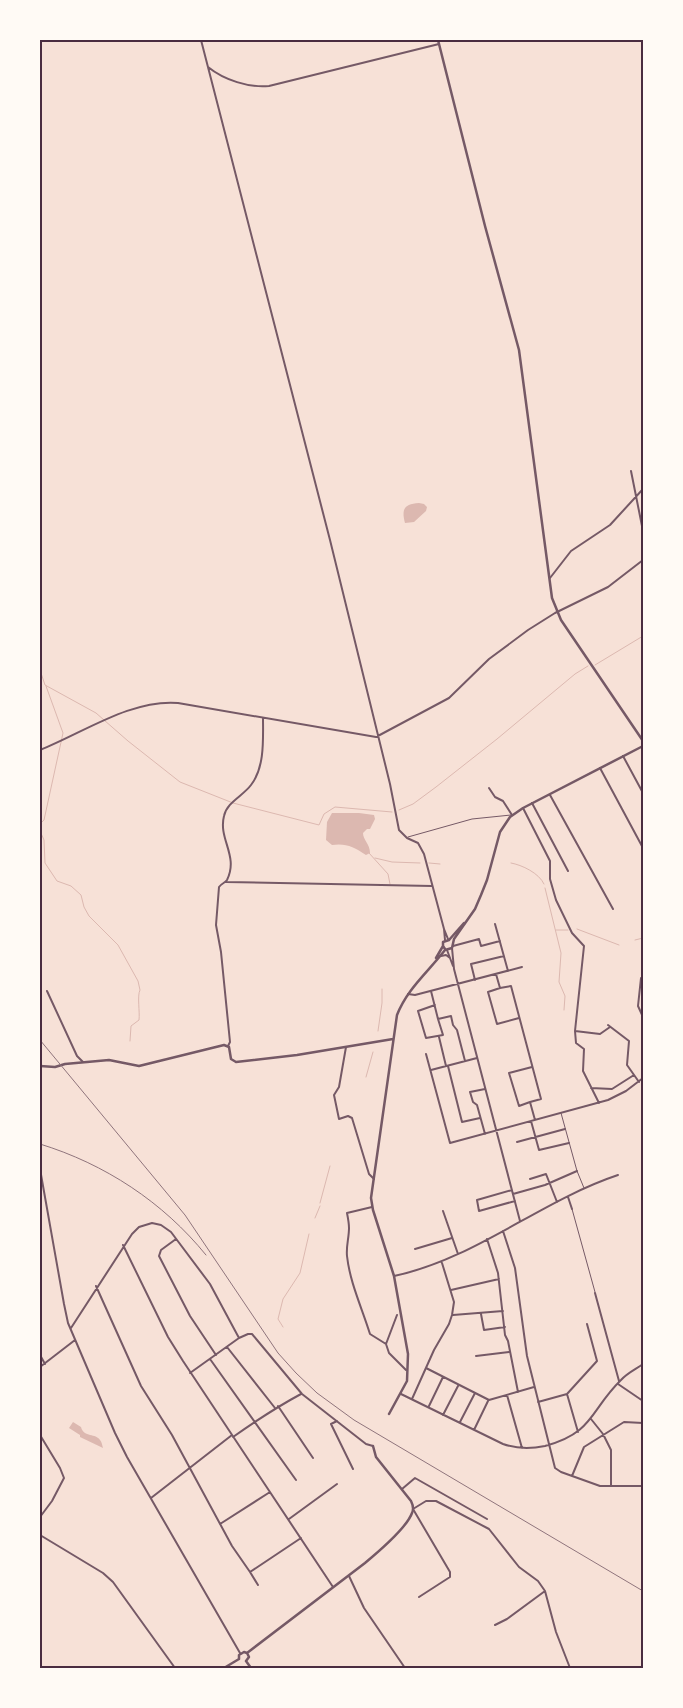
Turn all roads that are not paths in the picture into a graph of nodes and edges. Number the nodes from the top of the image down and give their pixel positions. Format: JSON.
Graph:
{"nodes":[{"id":1,"x":201,"y":40,"type":"edge"},
{"id":2,"x":438,"y":40,"type":"edge"},
{"id":3,"x":439,"y":44,"type":"junction"},
{"id":4,"x":208,"y":67,"type":"junction"},
{"id":5,"x":631,"y":471,"type":"dead end"},
{"id":6,"x":643,"y":489,"type":"edge"},
{"id":7,"x":635,"y":498,"type":"junction"},
{"id":8,"x":643,"y":531,"type":"edge"},
{"id":9,"x":643,"y":560,"type":"edge"},
{"id":10,"x":549,"y":579,"type":"junction"},
{"id":11,"x":557,"y":612,"type":"junction"},
{"id":12,"x":263,"y":718,"type":"junction"},
{"id":13,"x":379,"y":736,"type":"junction"},
{"id":14,"x":643,"y":741,"type":"edge"},
{"id":15,"x":643,"y":746,"type":"edge"},
{"id":16,"x":40,"y":750,"type":"edge"},
{"id":17,"x":623,"y":756,"type":"junction"},
{"id":18,"x":600,"y":768,"type":"junction"},
{"id":19,"x":489,"y":788,"type":"dead end"},
{"id":20,"x":643,"y":793,"type":"edge"},
{"id":21,"x":549,"y":794,"type":"junction"},
{"id":22,"x":532,"y":803,"type":"junction"},
{"id":23,"x":523,"y":808,"type":"junction"},
{"id":24,"x":512,"y":815,"type":"junction"},
{"id":25,"x":407,"y":838,"type":"junction"},
{"id":26,"x":643,"y":848,"type":"edge"},
{"id":27,"x":568,"y":871,"type":"dead end"},
{"id":28,"x":226,"y":882,"type":"junction"},
{"id":29,"x":432,"y":886,"type":"junction"},
{"id":30,"x":613,"y":909,"type":"dead end"},
{"id":31,"x":468,"y":918,"type":"junction"},
{"id":32,"x":495,"y":924,"type":"dead end"},
{"id":33,"x":444,"y":929,"type":"junction"},
{"id":34,"x":447,"y":934,"type":"junction"},
{"id":35,"x":453,"y":936,"type":"junction"},
{"id":36,"x":448,"y":940,"type":"junction"},
{"id":37,"x":500,"y":941,"type":"junction"},
{"id":38,"x":452,"y":945,"type":"junction"},
{"id":39,"x":443,"y":946,"type":"junction"},
{"id":40,"x":447,"y":950,"type":"junction"},
{"id":41,"x":440,"y":956,"type":"junction"},
{"id":42,"x":504,"y":956,"type":"junction"},
{"id":43,"x":450,"y":958,"type":"junction"},
{"id":44,"x":434,"y":962,"type":"junction"},
{"id":45,"x":522,"y":967,"type":"dead end"},
{"id":46,"x":454,"y":968,"type":"junction"},
{"id":47,"x":508,"y":971,"type":"junction"},
{"id":48,"x":496,"y":974,"type":"junction"},
{"id":49,"x":641,"y":978,"type":"dead end"},
{"id":50,"x":474,"y":980,"type":"junction"},
{"id":51,"x":458,"y":984,"type":"junction"},
{"id":52,"x":500,"y":988,"type":"junction"},
{"id":53,"x":47,"y":991,"type":"dead end"},
{"id":54,"x":431,"y":991,"type":"junction"},
{"id":55,"x":408,"y":994,"type":"junction"},
{"id":56,"x":435,"y":1005,"type":"junction"},
{"id":57,"x":643,"y":1017,"type":"edge"},
{"id":58,"x":519,"y":1018,"type":"junction"},
{"id":59,"x":438,"y":1019,"type":"junction"},
{"id":60,"x":575,"y":1031,"type":"junction"},
{"id":61,"x":438,"y":1036,"type":"junction"},
{"id":62,"x":393,"y":1039,"type":"junction"},
{"id":63,"x":228,"y":1046,"type":"junction"},
{"id":64,"x":346,"y":1046,"type":"junction"},
{"id":65,"x":426,"y":1054,"type":"dead end"},
{"id":66,"x":478,"y":1058,"type":"junction"},
{"id":67,"x":84,"y":1062,"type":"junction"},
{"id":68,"x":465,"y":1062,"type":"junction"},
{"id":69,"x":40,"y":1066,"type":"edge"},
{"id":70,"x":447,"y":1066,"type":"junction"},
{"id":71,"x":532,"y":1066,"type":"junction"},
{"id":72,"x":431,"y":1070,"type":"junction"},
{"id":73,"x":634,"y":1075,"type":"junction"},
{"id":74,"x":643,"y":1078,"type":"edge"},
{"id":75,"x":639,"y":1082,"type":"junction"},
{"id":76,"x":591,"y":1088,"type":"junction"},
{"id":77,"x":486,"y":1089,"type":"junction"},
{"id":78,"x":530,"y":1102,"type":"junction"},
{"id":79,"x":599,"y":1103,"type":"junction"},
{"id":80,"x":560,"y":1113,"type":"junction"},
{"id":81,"x":480,"y":1118,"type":"junction"},
{"id":82,"x":535,"y":1120,"type":"junction"},
{"id":83,"x":531,"y":1121,"type":"junction"},
{"id":84,"x":496,"y":1130,"type":"junction"},
{"id":85,"x":565,"y":1130,"type":"junction"},
{"id":86,"x":485,"y":1134,"type":"junction"},
{"id":87,"x":535,"y":1137,"type":"junction"},
{"id":88,"x":517,"y":1142,"type":"dead end"},
{"id":89,"x":569,"y":1143,"type":"junction"},
{"id":90,"x":40,"y":1170,"type":"edge"},
{"id":91,"x":577,"y":1171,"type":"junction"},
{"id":92,"x":618,"y":1175,"type":"dead end"},
{"id":93,"x":530,"y":1179,"type":"dead end"},
{"id":94,"x":374,"y":1180,"type":"junction"},
{"id":95,"x":550,"y":1183,"type":"junction"},
{"id":96,"x":584,"y":1189,"type":"junction"},
{"id":97,"x":512,"y":1190,"type":"junction"},
{"id":98,"x":513,"y":1194,"type":"junction"},
{"id":99,"x":568,"y":1197,"type":"junction"},
{"id":100,"x":515,"y":1201,"type":"junction"},
{"id":101,"x":557,"y":1202,"type":"junction"},
{"id":102,"x":372,"y":1207,"type":"junction"},
{"id":103,"x":572,"y":1209,"type":"joint"},
{"id":104,"x":443,"y":1211,"type":"dead end"},
{"id":105,"x":520,"y":1221,"type":"junction"},
{"id":106,"x":503,"y":1230,"type":"junction"},
{"id":107,"x":452,"y":1238,"type":"junction"},
{"id":108,"x":176,"y":1239,"type":"junction"},
{"id":109,"x":487,"y":1239,"type":"junction"},
{"id":110,"x":123,"y":1245,"type":"junction"},
{"id":111,"x":415,"y":1248,"type":"dead end"},
{"id":112,"x":458,"y":1254,"type":"junction"},
{"id":113,"x":442,"y":1262,"type":"junction"},
{"id":114,"x":394,"y":1276,"type":"junction"},
{"id":115,"x":499,"y":1279,"type":"junction"},
{"id":116,"x":96,"y":1286,"type":"junction"},
{"id":117,"x":451,"y":1290,"type":"junction"},
{"id":118,"x":93,"y":1292,"type":"junction"},
{"id":119,"x":99,"y":1292,"type":"junction"},
{"id":120,"x":595,"y":1293,"type":"joint"},
{"id":121,"x":503,"y":1311,"type":"junction"},
{"id":122,"x":480,"y":1313,"type":"junction"},
{"id":123,"x":396,"y":1314,"type":"dead end"},
{"id":124,"x":452,"y":1315,"type":"junction"},
{"id":125,"x":76,"y":1319,"type":"junction"},
{"id":126,"x":68,"y":1323,"type":"junction"},
{"id":127,"x":587,"y":1324,"type":"dead end"},
{"id":128,"x":505,"y":1327,"type":"junction"},
{"id":129,"x":71,"y":1328,"type":"junction"},
{"id":130,"x":239,"y":1338,"type":"junction"},
{"id":131,"x":75,"y":1340,"type":"junction"},
{"id":132,"x":386,"y":1344,"type":"junction"},
{"id":133,"x":227,"y":1347,"type":"junction"},
{"id":134,"x":509,"y":1352,"type":"junction"},
{"id":135,"x":40,"y":1355,"type":"edge"},
{"id":136,"x":216,"y":1355,"type":"junction"},
{"id":137,"x":476,"y":1356,"type":"dead end"},
{"id":138,"x":210,"y":1360,"type":"junction"},
{"id":139,"x":45,"y":1364,"type":"junction"},
{"id":140,"x":643,"y":1364,"type":"edge"},
{"id":141,"x":40,"y":1367,"type":"edge"},
{"id":142,"x":426,"y":1368,"type":"junction"},
{"id":143,"x":408,"y":1370,"type":"junction"},
{"id":144,"x":190,"y":1373,"type":"junction"},
{"id":145,"x":443,"y":1377,"type":"junction"},
{"id":146,"x":618,"y":1382,"type":"junction"},
{"id":147,"x":458,"y":1385,"type":"junction"},
{"id":148,"x":534,"y":1387,"type":"junction"},
{"id":149,"x":518,"y":1392,"type":"junction"},
{"id":150,"x":475,"y":1393,"type":"junction"},
{"id":151,"x":302,"y":1394,"type":"junction"},
{"id":152,"x":401,"y":1394,"type":"junction"},
{"id":153,"x":567,"y":1394,"type":"junction"},
{"id":154,"x":507,"y":1395,"type":"junction"},
{"id":155,"x":412,"y":1399,"type":"junction"},
{"id":156,"x":488,"y":1400,"type":"junction"},
{"id":157,"x":643,"y":1401,"type":"edge"},
{"id":158,"x":538,"y":1402,"type":"junction"},
{"id":159,"x":276,"y":1407,"type":"junction"},
{"id":160,"x":428,"y":1407,"type":"junction"},
{"id":161,"x":389,"y":1414,"type":"dead end"},
{"id":162,"x":443,"y":1415,"type":"junction"},
{"id":163,"x":591,"y":1419,"type":"junction"},
{"id":164,"x":254,"y":1421,"type":"junction"},
{"id":165,"x":337,"y":1421,"type":"junction"},
{"id":166,"x":460,"y":1423,"type":"junction"},
{"id":167,"x":643,"y":1423,"type":"edge"},
{"id":168,"x":474,"y":1430,"type":"junction"},
{"id":169,"x":578,"y":1432,"type":"junction"},
{"id":170,"x":603,"y":1434,"type":"junction"},
{"id":171,"x":40,"y":1435,"type":"edge"},
{"id":172,"x":233,"y":1436,"type":"junction"},
{"id":173,"x":549,"y":1444,"type":"junction"},
{"id":174,"x":373,"y":1446,"type":"joint"},
{"id":175,"x":522,"y":1448,"type":"junction"},
{"id":176,"x":643,"y":1448,"type":"edge"},
{"id":177,"x":313,"y":1458,"type":"dead end"},
{"id":178,"x":189,"y":1468,"type":"junction"},
{"id":179,"x":353,"y":1470,"type":"dead end"},
{"id":180,"x":572,"y":1476,"type":"junction"},
{"id":181,"x":296,"y":1480,"type":"dead end"},
{"id":182,"x":336,"y":1484,"type":"dead end"},
{"id":183,"x":611,"y":1486,"type":"junction"},
{"id":184,"x":402,"y":1490,"type":"junction"},
{"id":185,"x":270,"y":1492,"type":"junction"},
{"id":186,"x":151,"y":1498,"type":"junction"},
{"id":187,"x":413,"y":1509,"type":"junction"},
{"id":188,"x":40,"y":1517,"type":"edge"},
{"id":189,"x":289,"y":1519,"type":"junction"},
{"id":190,"x":487,"y":1519,"type":"dead end"},
{"id":191,"x":220,"y":1524,"type":"junction"},
{"id":192,"x":40,"y":1535,"type":"edge"},
{"id":193,"x":301,"y":1538,"type":"junction"},
{"id":194,"x":250,"y":1572,"type":"junction"},
{"id":195,"x":349,"y":1576,"type":"junction"},
{"id":196,"x":258,"y":1585,"type":"dead end"},
{"id":197,"x":333,"y":1587,"type":"junction"},
{"id":198,"x":545,"y":1591,"type":"junction"},
{"id":199,"x":419,"y":1597,"type":"dead end"},
{"id":200,"x":495,"y":1626,"type":"dead end"},
{"id":201,"x":240,"y":1653,"type":"junction"},
{"id":202,"x":247,"y":1653,"type":"junction"},
{"id":203,"x":239,"y":1659,"type":"junction"},
{"id":204,"x":246,"y":1661,"type":"junction"},
{"id":205,"x":175,"y":1668,"type":"edge"},
{"id":206,"x":224,"y":1668,"type":"edge"},
{"id":207,"x":251,"y":1668,"type":"edge"},
{"id":208,"x":405,"y":1668,"type":"edge"},
{"id":209,"x":570,"y":1668,"type":"edge"}],
"edges":[{"from":1,"to":4,"type":"street"},
{"from":2,"to":3,"type":"street"},
{"from":3,"to":4,"type":"street"},
{"from":3,"to":10,"type":"street"},
{"from":4,"to":13,"type":"street"},
{"from":5,"to":7,"type":"street"},
{"from":6,"to":7,"type":"street"},
{"from":7,"to":8,"type":"street"},
{"from":7,"to":10,"type":"street"},
{"from":9,"to":11,"type":"street"},
{"from":10,"to":11,"type":"street"},
{"from":11,"to":13,"type":"street"},
{"from":11,"to":14,"type":"street"},
{"from":12,"to":13,"type":"street"},
{"from":12,"to":16,"type":"street"},
{"from":12,"to":28,"type":"street"},
{"from":13,"to":25,"type":"street"},
{"from":15,"to":17,"type":"street"},
{"from":17,"to":18,"type":"street"},
{"from":17,"to":20,"type":"street"},
{"from":18,"to":21,"type":"street"},
{"from":18,"to":26,"type":"street"},
{"from":19,"to":24,"type":"street"},
{"from":21,"to":22,"type":"street"},
{"from":21,"to":30,"type":"street"},
{"from":22,"to":23,"type":"street"},
{"from":22,"to":27,"type":"street"},
{"from":23,"to":24,"type":"street"},
{"from":23,"to":60,"type":"street"},
{"from":24,"to":25,"type":"street"},
{"from":24,"to":31,"type":"street"},
{"from":25,"to":29,"type":"street"},
{"from":28,"to":29,"type":"street"},
{"from":28,"to":63,"type":"street"},
{"from":29,"to":33,"type":"street"},
{"from":31,"to":35,"type":"street"},
{"from":31,"to":38,"type":"street"},
{"from":32,"to":37,"type":"street"},
{"from":33,"to":34,"type":"street"},
{"from":33,"to":36,"type":"street"},
{"from":34,"to":35,"type":"street"},
{"from":34,"to":36,"type":"street"},
{"from":35,"to":36,"type":"street"},
{"from":36,"to":38,"type":"street"},
{"from":36,"to":39,"type":"street"},
{"from":37,"to":38,"type":"street"},
{"from":37,"to":42,"type":"street"},
{"from":38,"to":40,"type":"street"},
{"from":38,"to":46,"type":"street"},
{"from":39,"to":40,"type":"street"},
{"from":39,"to":44,"type":"street"},
{"from":40,"to":41,"type":"street"},
{"from":40,"to":43,"type":"street"},
{"from":41,"to":43,"type":"street"},
{"from":41,"to":44,"type":"street"},
{"from":42,"to":47,"type":"street"},
{"from":42,"to":50,"type":"street"},
{"from":43,"to":46,"type":"street"},
{"from":44,"to":55,"type":"street"},
{"from":45,"to":47,"type":"street"},
{"from":46,"to":51,"type":"street"},
{"from":47,"to":48,"type":"street"},
{"from":48,"to":50,"type":"street"},
{"from":48,"to":52,"type":"street"},
{"from":49,"to":57,"type":"street"},
{"from":50,"to":51,"type":"street"},
{"from":51,"to":54,"type":"street"},
{"from":51,"to":66,"type":"street"},
{"from":52,"to":58,"type":"street"},
{"from":52,"to":58,"type":"street"},
{"from":53,"to":67,"type":"street"},
{"from":54,"to":55,"type":"street"},
{"from":54,"to":56,"type":"street"},
{"from":55,"to":62,"type":"street"},
{"from":56,"to":59,"type":"street"},
{"from":56,"to":61,"type":"street"},
{"from":58,"to":71,"type":"street"},
{"from":59,"to":61,"type":"street"},
{"from":59,"to":68,"type":"street"},
{"from":60,"to":73,"type":"street"},
{"from":60,"to":76,"type":"street"},
{"from":61,"to":70,"type":"street"},
{"from":62,"to":64,"type":"street"},
{"from":62,"to":94,"type":"street"},
{"from":63,"to":64,"type":"street"},
{"from":63,"to":67,"type":"street"},
{"from":64,"to":94,"type":"street"},
{"from":65,"to":72,"type":"street"},
{"from":66,"to":68,"type":"street"},
{"from":66,"to":77,"type":"street"},
{"from":67,"to":69,"type":"street"},
{"from":68,"to":70,"type":"street"},
{"from":70,"to":72,"type":"street"},
{"from":70,"to":81,"type":"street"},
{"from":71,"to":78,"type":"street"},
{"from":71,"to":78,"type":"street"},
{"from":72,"to":86,"type":"street"},
{"from":73,"to":75,"type":"street"},
{"from":73,"to":76,"type":"street"},
{"from":74,"to":75,"type":"street"},
{"from":75,"to":79,"type":"street"},
{"from":76,"to":79,"type":"street"},
{"from":77,"to":81,"type":"street"},
{"from":77,"to":84,"type":"street"},
{"from":78,"to":82,"type":"street"},
{"from":79,"to":80,"type":"street"},
{"from":80,"to":82,"type":"street"},
{"from":80,"to":85,"type":"street"},
{"from":81,"to":86,"type":"street"},
{"from":82,"to":83,"type":"street"},
{"from":83,"to":84,"type":"street"},
{"from":83,"to":87,"type":"street"},
{"from":84,"to":86,"type":"street"},
{"from":84,"to":97,"type":"street"},
{"from":85,"to":87,"type":"street"},
{"from":85,"to":89,"type":"street"},
{"from":87,"to":88,"type":"street"},
{"from":87,"to":89,"type":"street"},
{"from":89,"to":91,"type":"street"},
{"from":90,"to":126,"type":"street"},
{"from":91,"to":95,"type":"street"},
{"from":91,"to":96,"type":"street"},
{"from":92,"to":96,"type":"street"},
{"from":93,"to":95,"type":"street"},
{"from":94,"to":102,"type":"street"},
{"from":95,"to":98,"type":"street"},
{"from":95,"to":101,"type":"street"},
{"from":96,"to":99,"type":"street"},
{"from":97,"to":98,"type":"street"},
{"from":97,"to":100,"type":"street"},
{"from":98,"to":100,"type":"street"},
{"from":99,"to":101,"type":"street"},
{"from":99,"to":103,"type":"street"},
{"from":100,"to":105,"type":"street"},
{"from":101,"to":105,"type":"street"},
{"from":102,"to":114,"type":"street"},
{"from":102,"to":132,"type":"street"},
{"from":103,"to":120,"type":"street"},
{"from":104,"to":107,"type":"street"},
{"from":105,"to":106,"type":"street"},
{"from":106,"to":109,"type":"street"},
{"from":106,"to":148,"type":"street"},
{"from":107,"to":111,"type":"street"},
{"from":107,"to":112,"type":"street"},
{"from":108,"to":110,"type":"street"},
{"from":108,"to":130,"type":"street"},
{"from":108,"to":136,"type":"street"},
{"from":109,"to":112,"type":"street"},
{"from":109,"to":115,"type":"street"},
{"from":110,"to":116,"type":"street"},
{"from":110,"to":144,"type":"street"},
{"from":112,"to":113,"type":"street"},
{"from":113,"to":114,"type":"street"},
{"from":113,"to":117,"type":"street"},
{"from":114,"to":143,"type":"street"},
{"from":115,"to":117,"type":"street"},
{"from":115,"to":121,"type":"street"},
{"from":116,"to":118,"type":"street"},
{"from":116,"to":119,"type":"street"},
{"from":117,"to":124,"type":"street"},
{"from":118,"to":119,"type":"street"},
{"from":118,"to":125,"type":"street"},
{"from":119,"to":178,"type":"street"},
{"from":120,"to":146,"type":"street"},
{"from":121,"to":122,"type":"street"},
{"from":121,"to":128,"type":"street"},
{"from":122,"to":124,"type":"street"},
{"from":122,"to":128,"type":"street"},
{"from":123,"to":132,"type":"street"},
{"from":124,"to":142,"type":"street"},
{"from":125,"to":126,"type":"street"},
{"from":125,"to":129,"type":"street"},
{"from":126,"to":129,"type":"street"},
{"from":127,"to":153,"type":"street"},
{"from":128,"to":134,"type":"street"},
{"from":129,"to":131,"type":"street"},
{"from":130,"to":133,"type":"street"},
{"from":130,"to":151,"type":"street"},
{"from":131,"to":139,"type":"street"},
{"from":131,"to":186,"type":"street"},
{"from":132,"to":143,"type":"street"},
{"from":133,"to":136,"type":"street"},
{"from":133,"to":159,"type":"street"},
{"from":134,"to":137,"type":"street"},
{"from":134,"to":149,"type":"street"},
{"from":135,"to":139,"type":"street"},
{"from":136,"to":138,"type":"street"},
{"from":138,"to":144,"type":"street"},
{"from":138,"to":164,"type":"street"},
{"from":139,"to":141,"type":"street"},
{"from":140,"to":146,"type":"street"},
{"from":142,"to":145,"type":"street"},
{"from":142,"to":155,"type":"street"},
{"from":143,"to":152,"type":"street"},
{"from":144,"to":172,"type":"street"},
{"from":145,"to":147,"type":"street"},
{"from":145,"to":160,"type":"street"},
{"from":146,"to":157,"type":"street"},
{"from":146,"to":163,"type":"street"},
{"from":147,"to":150,"type":"street"},
{"from":147,"to":162,"type":"street"},
{"from":148,"to":149,"type":"street"},
{"from":148,"to":158,"type":"street"},
{"from":149,"to":154,"type":"street"},
{"from":150,"to":156,"type":"street"},
{"from":150,"to":166,"type":"street"},
{"from":151,"to":159,"type":"street"},
{"from":151,"to":165,"type":"street"},
{"from":152,"to":155,"type":"street"},
{"from":152,"to":161,"type":"street"},
{"from":153,"to":158,"type":"street"},
{"from":153,"to":169,"type":"street"},
{"from":154,"to":156,"type":"street"},
{"from":154,"to":175,"type":"street"},
{"from":155,"to":160,"type":"street"},
{"from":156,"to":168,"type":"street"},
{"from":158,"to":173,"type":"street"},
{"from":159,"to":164,"type":"street"},
{"from":159,"to":177,"type":"street"},
{"from":160,"to":162,"type":"street"},
{"from":162,"to":166,"type":"street"},
{"from":163,"to":169,"type":"street"},
{"from":163,"to":170,"type":"street"},
{"from":164,"to":172,"type":"street"},
{"from":164,"to":181,"type":"street"},
{"from":165,"to":174,"type":"street"},
{"from":165,"to":179,"type":"street"},
{"from":166,"to":168,"type":"street"},
{"from":167,"to":170,"type":"street"},
{"from":168,"to":175,"type":"street"},
{"from":169,"to":173,"type":"street"},
{"from":170,"to":180,"type":"street"},
{"from":170,"to":183,"type":"street"},
{"from":171,"to":188,"type":"street"},
{"from":172,"to":178,"type":"street"},
{"from":172,"to":185,"type":"street"},
{"from":173,"to":175,"type":"street"},
{"from":173,"to":180,"type":"street"},
{"from":174,"to":184,"type":"street"},
{"from":176,"to":183,"type":"street"},
{"from":178,"to":186,"type":"street"},
{"from":178,"to":191,"type":"street"},
{"from":180,"to":183,"type":"street"},
{"from":182,"to":189,"type":"street"},
{"from":184,"to":187,"type":"street"},
{"from":184,"to":190,"type":"street"},
{"from":185,"to":189,"type":"street"},
{"from":185,"to":191,"type":"street"},
{"from":186,"to":201,"type":"street"},
{"from":187,"to":195,"type":"street"},
{"from":187,"to":198,"type":"street"},
{"from":187,"to":199,"type":"street"},
{"from":189,"to":193,"type":"street"},
{"from":191,"to":194,"type":"street"},
{"from":192,"to":205,"type":"street"},
{"from":193,"to":194,"type":"street"},
{"from":193,"to":197,"type":"street"},
{"from":194,"to":196,"type":"street"},
{"from":195,"to":197,"type":"street"},
{"from":195,"to":208,"type":"street"},
{"from":197,"to":202,"type":"street"},
{"from":198,"to":200,"type":"street"},
{"from":198,"to":209,"type":"street"},
{"from":201,"to":202,"type":"street"},
{"from":201,"to":203,"type":"street"},
{"from":202,"to":204,"type":"street"},
{"from":203,"to":204,"type":"street"},
{"from":203,"to":206,"type":"street"},
{"from":204,"to":207,"type":"street"}]}
